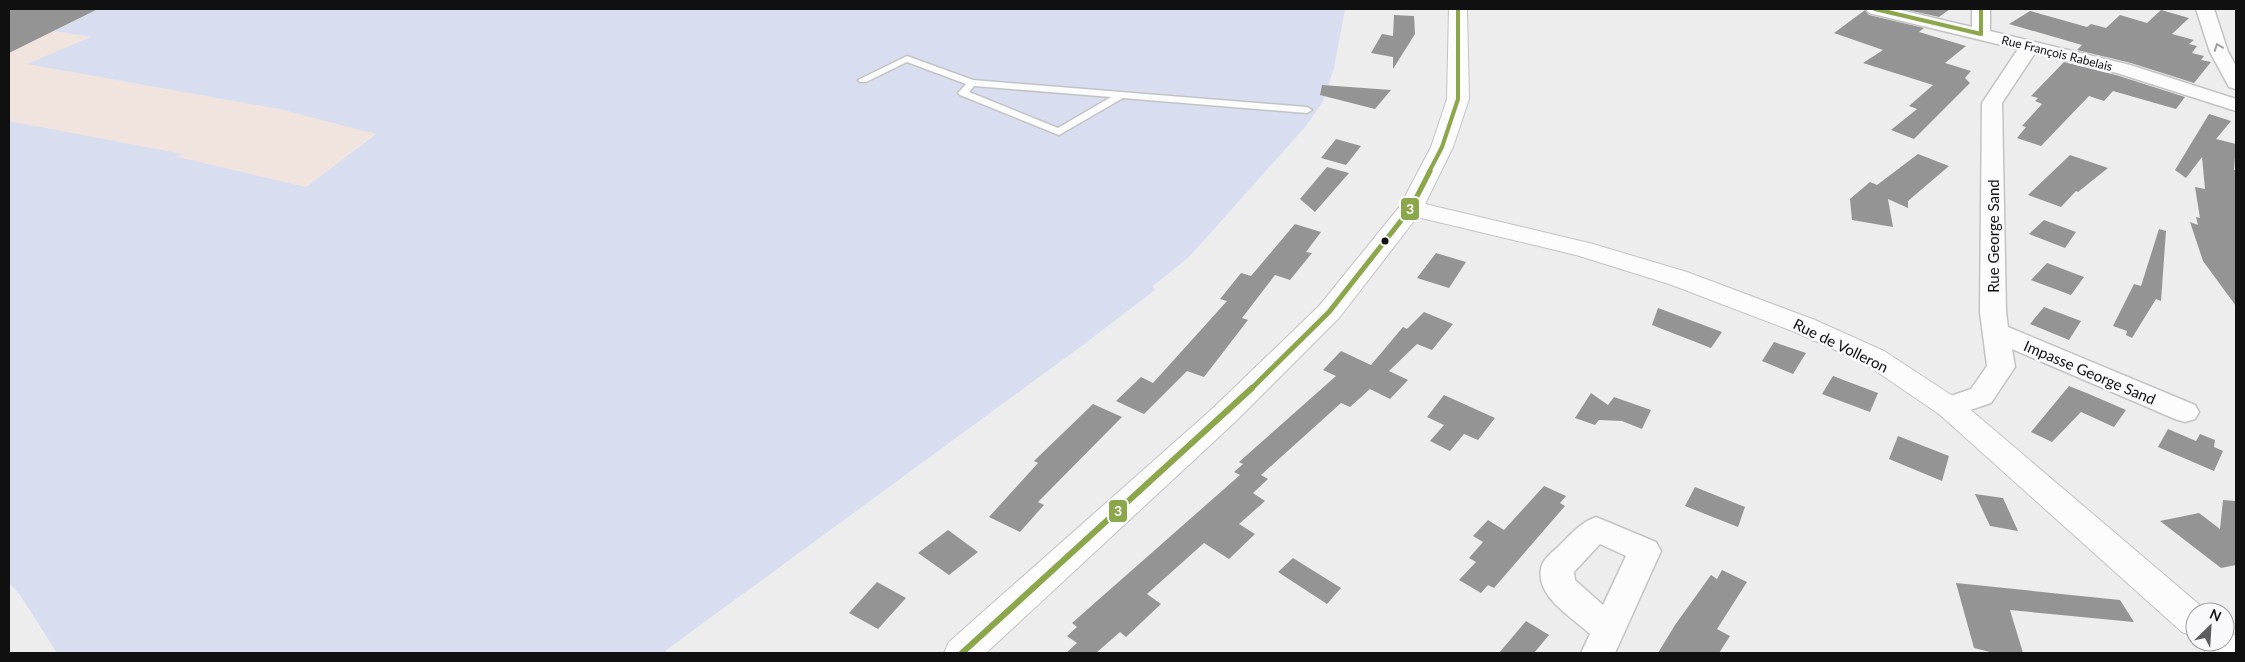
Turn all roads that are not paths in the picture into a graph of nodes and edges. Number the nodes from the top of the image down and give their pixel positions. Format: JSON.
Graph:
{"nodes":[{"id":1,"x":1458,"y":9,"type":"edge"},
{"id":2,"x":1875,"y":9,"type":"edge"},
{"id":3,"x":1980,"y":9,"type":"edge"},
{"id":4,"x":2205,"y":9,"type":"edge"},
{"id":5,"x":1981,"y":34,"type":"junction"},
{"id":6,"x":2030,"y":46,"type":"junction"},
{"id":7,"x":862,"y":80,"type":"dead end"},
{"id":8,"x":972,"y":83,"type":"junction"},
{"id":9,"x":2236,"y":83,"type":"edge"},
{"id":10,"x":1123,"y":94,"type":"junction"},
{"id":11,"x":2236,"y":105,"type":"edge"},
{"id":12,"x":1307,"y":110,"type":"dead end"},
{"id":13,"x":1411,"y":208,"type":"junction"},
{"id":14,"x":1996,"y":332,"type":"junction"},
{"id":15,"x":1948,"y":407,"type":"junction"},
{"id":16,"x":2185,"y":412,"type":"dead end"},
{"id":17,"x":2185,"y":613,"type":"edge"},
{"id":18,"x":962,"y":653,"type":"edge"}],
"edges":[{"from":1,"to":13,"type":"street"},
{"from":2,"to":5,"type":"street","name":"Rue François Rabelais"},
{"from":3,"to":5,"type":"street"},
{"from":9,"to":4,"type":"street","one_way":true},
{"from":5,"to":6,"type":"street","name":"Rue François Rabelais"},
{"from":6,"to":11,"type":"street","name":"Rue François Rabelais"},
{"from":6,"to":14,"type":"street","name":"Rue George Sand"},
{"from":7,"to":8,"type":"lane"},
{"from":8,"to":10,"type":"lane"},
{"from":8,"to":10,"type":"lane"},
{"from":10,"to":12,"type":"lane"},
{"from":13,"to":15,"type":"street","name":"Rue de Volleron"},
{"from":13,"to":18,"type":"street"},
{"from":14,"to":15,"type":"street","name":"Rue George Sand"},
{"from":14,"to":16,"type":"street","name":"Impasse George Sand"},
{"from":15,"to":17,"type":"street","name":"Rue de Volleron"}]}
